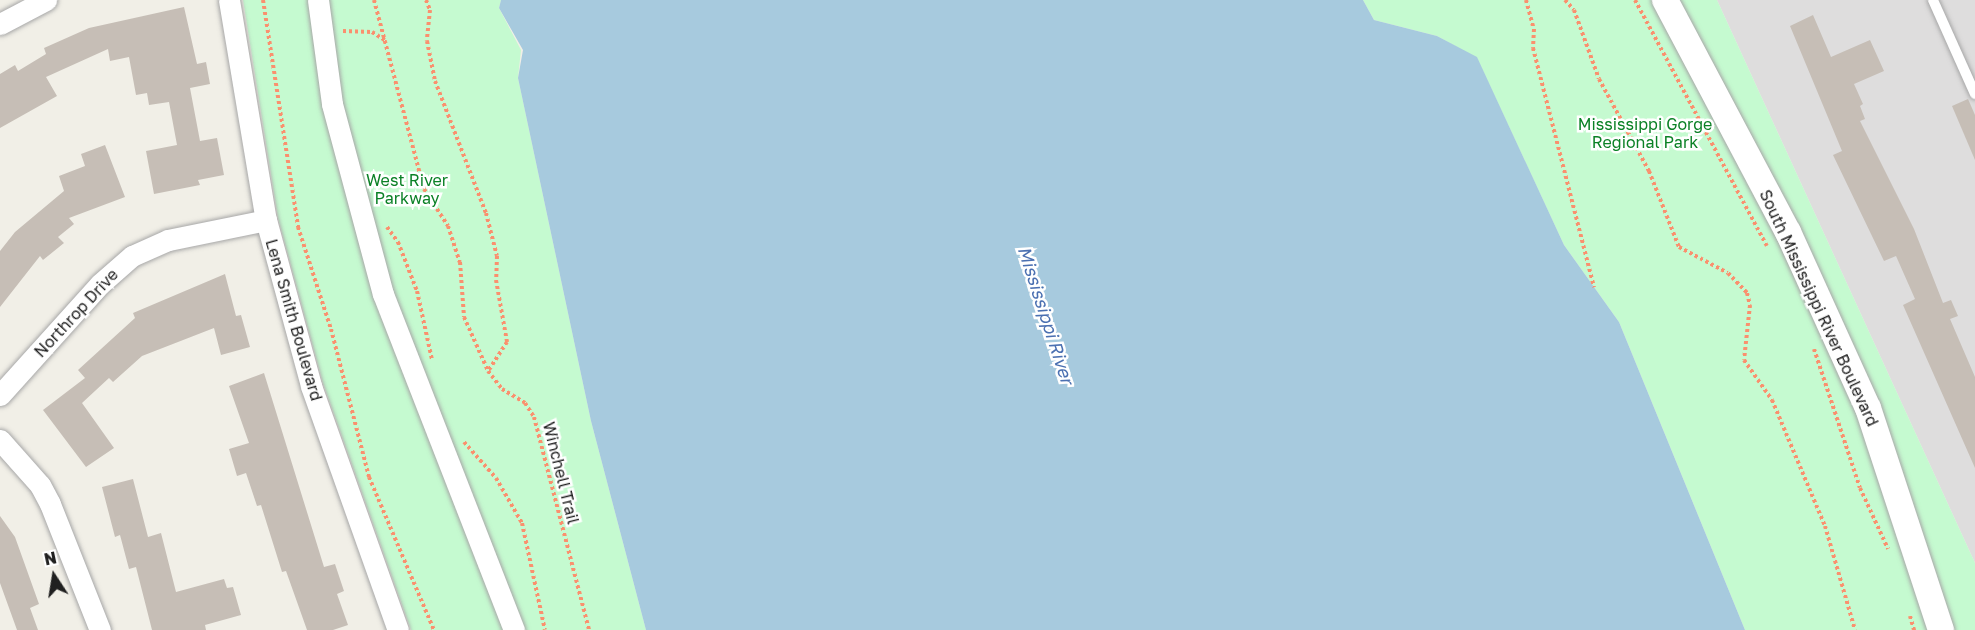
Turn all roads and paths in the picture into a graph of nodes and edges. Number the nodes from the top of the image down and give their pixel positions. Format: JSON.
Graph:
{"nodes":[{"id":1,"x":46,"y":0,"type":"edge"},
{"id":2,"x":230,"y":0,"type":"edge"},
{"id":3,"x":263,"y":0,"type":"edge"},
{"id":4,"x":318,"y":0,"type":"edge"},
{"id":5,"x":374,"y":0,"type":"edge"},
{"id":6,"x":426,"y":0,"type":"edge"},
{"id":7,"x":1526,"y":0,"type":"edge"},
{"id":8,"x":1565,"y":0,"type":"edge"},
{"id":9,"x":1635,"y":0,"type":"edge"},
{"id":10,"x":1665,"y":0,"type":"edge"},
{"id":11,"x":1933,"y":0,"type":"edge"},
{"id":12,"x":0,"y":24,"type":"edge"},
{"id":13,"x":343,"y":31,"type":"dead end"},
{"id":14,"x":386,"y":40,"type":"junction"},
{"id":15,"x":1975,"y":94,"type":"edge"},
{"id":16,"x":266,"y":220,"type":"junction"},
{"id":17,"x":383,"y":221,"type":"dead end"},
{"id":18,"x":1770,"y":251,"type":"dead end"},
{"id":19,"x":1594,"y":287,"type":"dead end"},
{"id":20,"x":1813,"y":346,"type":"dead end"},
{"id":21,"x":432,"y":363,"type":"dead end"},
{"id":22,"x":488,"y":371,"type":"junction"},
{"id":23,"x":0,"y":395,"type":"edge"},
{"id":24,"x":0,"y":440,"type":"edge"},
{"id":25,"x":463,"y":441,"type":"dead end"},
{"id":26,"x":1891,"y":556,"type":"dead end"},
{"id":27,"x":1909,"y":610,"type":"dead end"},
{"id":28,"x":100,"y":630,"type":"edge"},
{"id":29,"x":398,"y":630,"type":"edge"},
{"id":30,"x":434,"y":630,"type":"edge"},
{"id":31,"x":514,"y":630,"type":"edge"},
{"id":32,"x":545,"y":630,"type":"edge"},
{"id":33,"x":589,"y":630,"type":"edge"},
{"id":34,"x":1855,"y":630,"type":"edge"},
{"id":35,"x":1914,"y":630,"type":"edge"},
{"id":36,"x":1941,"y":630,"type":"edge"}],
"edges":[{"from":1,"to":12,"type":"street"},
{"from":2,"to":16,"type":"street","name":"Lena Smith Boulevard"},
{"from":3,"to":30,"type":"path"},
{"from":4,"to":31,"type":"street"},
{"from":5,"to":14,"type":"path","name":"Winchell Trail"},
{"from":6,"to":22,"type":"path"},
{"from":7,"to":19,"type":"path"},
{"from":8,"to":34,"type":"path"},
{"from":9,"to":18,"type":"path"},
{"from":10,"to":36,"type":"street","name":"South Mississippi River Boulevard"},
{"from":11,"to":15,"type":"lane"},
{"from":13,"to":14,"type":"path"},
{"from":14,"to":22,"type":"path","name":"Winchell Trail"},
{"from":16,"to":23,"type":"street","name":"Northrop Drive"},
{"from":16,"to":29,"type":"street","name":"Lena Smith Boulevard"},
{"from":17,"to":21,"type":"path"},
{"from":20,"to":26,"type":"path"},
{"from":22,"to":33,"type":"path","name":"Winchell Trail"},
{"from":24,"to":28,"type":"street"},
{"from":25,"to":32,"type":"path"},
{"from":27,"to":35,"type":"path"}]}
